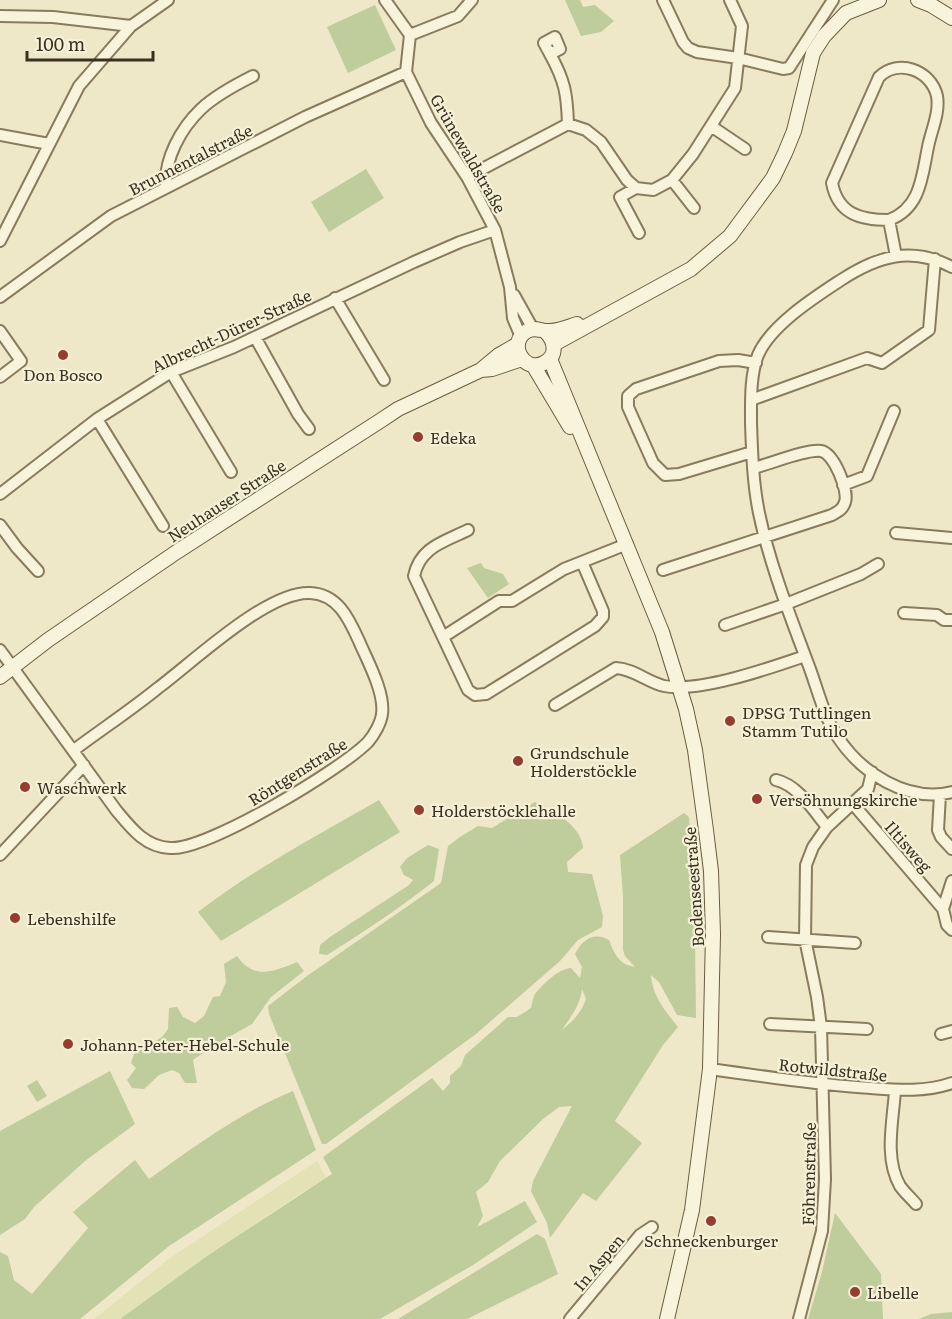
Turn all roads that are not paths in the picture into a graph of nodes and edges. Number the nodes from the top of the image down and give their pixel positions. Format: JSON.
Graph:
{"nodes":[{"id":1,"x":168,"y":0,"type":"edge"},
{"id":2,"x":385,"y":0,"type":"edge"},
{"id":3,"x":472,"y":0,"type":"edge"},
{"id":4,"x":663,"y":0,"type":"edge"},
{"id":5,"x":730,"y":0,"type":"edge"},
{"id":6,"x":832,"y":0,"type":"edge"},
{"id":7,"x":879,"y":0,"type":"edge"},
{"id":8,"x":918,"y":0,"type":"edge"},
{"id":9,"x":0,"y":16,"type":"edge"},
{"id":10,"x":952,"y":18,"type":"edge"},
{"id":11,"x":131,"y":26,"type":"junction"},
{"id":12,"x":410,"y":35,"type":"junction"},
{"id":13,"x":550,"y":54,"type":"dead end"},
{"id":14,"x":738,"y":58,"type":"junction"},
{"id":15,"x":406,"y":72,"type":"junction"},
{"id":16,"x":253,"y":76,"type":"dead end"},
{"id":17,"x":568,"y":124,"type":"junction"},
{"id":18,"x":711,"y":126,"type":"junction"},
{"id":19,"x":0,"y":135,"type":"edge"},
{"id":20,"x":49,"y":144,"type":"junction"},
{"id":21,"x":744,"y":149,"type":"dead end"},
{"id":22,"x":467,"y":177,"type":"junction"},
{"id":23,"x":672,"y":180,"type":"junction"},
{"id":24,"x":166,"y":188,"type":"junction"},
{"id":25,"x":636,"y":188,"type":"junction"},
{"id":26,"x":694,"y":208,"type":"dead end"},
{"id":27,"x":889,"y":220,"type":"junction"},
{"id":28,"x":495,"y":231,"type":"junction"},
{"id":29,"x":639,"y":233,"type":"dead end"},
{"id":30,"x":0,"y":241,"type":"edge"},
{"id":31,"x":896,"y":256,"type":"junction"},
{"id":32,"x":935,"y":259,"type":"junction"},
{"id":33,"x":952,"y":267,"type":"edge"},
{"id":34,"x":510,"y":287,"type":"junction"},
{"id":35,"x":0,"y":297,"type":"edge"},
{"id":36,"x":335,"y":298,"type":"junction"},
{"id":37,"x":608,"y":315,"type":"junction"},
{"id":38,"x":539,"y":330,"type":"junction"},
{"id":39,"x":0,"y":331,"type":"edge"},
{"id":40,"x":255,"y":337,"type":"junction"},
{"id":41,"x":519,"y":340,"type":"junction"},
{"id":42,"x":554,"y":345,"type":"junction"},
{"id":43,"x":550,"y":359,"type":"junction"},
{"id":44,"x":527,"y":362,"type":"junction"},
{"id":45,"x":756,"y":363,"type":"junction"},
{"id":46,"x":487,"y":369,"type":"junction"},
{"id":47,"x":171,"y":372,"type":"junction"},
{"id":48,"x":0,"y":377,"type":"edge"},
{"id":49,"x":384,"y":380,"type":"dead end"},
{"id":50,"x":751,"y":400,"type":"junction"},
{"id":51,"x":894,"y":411,"type":"dead end"},
{"id":52,"x":97,"y":419,"type":"junction"},
{"id":53,"x":309,"y":429,"type":"dead end"},
{"id":54,"x":752,"y":453,"type":"junction"},
{"id":55,"x":593,"y":468,"type":"junction"},
{"id":56,"x":753,"y":468,"type":"junction"},
{"id":57,"x":231,"y":472,"type":"dead end"},
{"id":58,"x":843,"y":485,"type":"junction"},
{"id":59,"x":0,"y":494,"type":"edge"},
{"id":60,"x":0,"y":525,"type":"edge"},
{"id":61,"x":162,"y":526,"type":"dead end"},
{"id":62,"x":468,"y":530,"type":"dead end"},
{"id":63,"x":896,"y":533,"type":"dead end"},
{"id":64,"x":765,"y":536,"type":"junction"},
{"id":65,"x":952,"y":538,"type":"edge"},
{"id":66,"x":627,"y":544,"type":"junction"},
{"id":67,"x":582,"y":562,"type":"junction"},
{"id":68,"x":878,"y":564,"type":"dead end"},
{"id":69,"x":663,"y":570,"type":"dead end"},
{"id":70,"x":38,"y":571,"type":"dead end"},
{"id":71,"x":786,"y":604,"type":"junction"},
{"id":72,"x":904,"y":613,"type":"dead end"},
{"id":73,"x":952,"y":620,"type":"edge"},
{"id":74,"x":725,"y":625,"type":"dead end"},
{"id":75,"x":443,"y":637,"type":"junction"},
{"id":76,"x":0,"y":650,"type":"edge"},
{"id":77,"x":805,"y":656,"type":"junction"},
{"id":78,"x":13,"y":667,"type":"junction"},
{"id":79,"x":0,"y":677,"type":"edge"},
{"id":80,"x":679,"y":686,"type":"junction"},
{"id":81,"x":555,"y":705,"type":"dead end"},
{"id":82,"x":74,"y":750,"type":"junction"},
{"id":83,"x":84,"y":765,"type":"junction"},
{"id":84,"x":872,"y":772,"type":"junction"},
{"id":85,"x":776,"y":780,"type":"dead end"},
{"id":86,"x":952,"y":792,"type":"edge"},
{"id":87,"x":940,"y":795,"type":"junction"},
{"id":88,"x":853,"y":804,"type":"junction"},
{"id":89,"x":827,"y":827,"type":"junction"},
{"id":90,"x":952,"y":849,"type":"edge"},
{"id":91,"x":0,"y":855,"type":"edge"},
{"id":92,"x":952,"y":881,"type":"edge"},
{"id":93,"x":943,"y":909,"type":"junction"},
{"id":94,"x":952,"y":930,"type":"edge"},
{"id":95,"x":768,"y":937,"type":"dead end"},
{"id":96,"x":805,"y":939,"type":"junction"},
{"id":97,"x":855,"y":944,"type":"dead end"},
{"id":98,"x":770,"y":1024,"type":"dead end"},
{"id":99,"x":821,"y":1027,"type":"junction"},
{"id":100,"x":867,"y":1029,"type":"dead end"},
{"id":101,"x":710,"y":1069,"type":"junction"},
{"id":102,"x":952,"y":1083,"type":"edge"},
{"id":103,"x":822,"y":1084,"type":"junction"},
{"id":104,"x":895,"y":1091,"type":"junction"},
{"id":105,"x":916,"y":1204,"type":"dead end"},
{"id":106,"x":652,"y":1227,"type":"dead end"},
{"id":107,"x":570,"y":1319,"type":"edge"},
{"id":108,"x":667,"y":1319,"type":"edge"},
{"id":109,"x":799,"y":1319,"type":"edge"}],
"edges":[{"from":1,"to":11,"type":"street"},
{"from":2,"to":12,"type":"street"},
{"from":3,"to":12,"type":"street"},
{"from":4,"to":14,"type":"street"},
{"from":5,"to":14,"type":"street"},
{"from":6,"to":14,"type":"street"},
{"from":7,"to":37,"type":"street"},
{"from":8,"to":10,"type":"street"},
{"from":9,"to":11,"type":"street"},
{"from":11,"to":20,"type":"street"},
{"from":12,"to":15,"type":"street"},
{"from":13,"to":17,"type":"street"},
{"from":14,"to":18,"type":"street"},
{"from":15,"to":22,"type":"street","name":"Grünewaldstraße"},
{"from":15,"to":24,"type":"street","name":"Brunnentalstraße"},
{"from":16,"to":24,"type":"street"},
{"from":17,"to":22,"type":"street"},
{"from":17,"to":25,"type":"street"},
{"from":18,"to":21,"type":"street"},
{"from":18,"to":23,"type":"street"},
{"from":19,"to":20,"type":"street"},
{"from":20,"to":30,"type":"street"},
{"from":22,"to":28,"type":"street","name":"Grünewaldstraße"},
{"from":23,"to":25,"type":"street"},
{"from":23,"to":26,"type":"street"},
{"from":24,"to":35,"type":"street","name":"Brunnentalstraße"},
{"from":25,"to":29,"type":"street"},
{"from":27,"to":27,"type":"street"},
{"from":27,"to":31,"type":"street"},
{"from":28,"to":34,"type":"street","name":"Grünewaldstraße"},
{"from":28,"to":36,"type":"street","name":"Albrecht-Dürer-Straße"},
{"from":31,"to":32,"type":"street"},
{"from":31,"to":45,"type":"street"},
{"from":32,"to":33,"type":"street"},
{"from":32,"to":50,"type":"street"},
{"from":34,"to":38,"type":"street","name":"Grünewaldstraße"},
{"from":34,"to":41,"type":"street","name":"Grünewaldstraße"},
{"from":36,"to":40,"type":"street","name":"Albrecht-Dürer-Straße"},
{"from":36,"to":49,"type":"street"},
{"from":37,"to":38,"type":"street"},
{"from":37,"to":42,"type":"street"},
{"from":38,"to":41,"type":"street"},
{"from":38,"to":42,"type":"street"},
{"from":39,"to":48,"type":"street"},
{"from":40,"to":47,"type":"street","name":"Albrecht-Dürer-Straße"},
{"from":40,"to":53,"type":"street"},
{"from":41,"to":44,"type":"street"},
{"from":41,"to":46,"type":"street","name":"Neuhauser Straße"},
{"from":42,"to":43,"type":"street"},
{"from":43,"to":44,"type":"street"},
{"from":43,"to":55,"type":"street","name":"Bodenseestraße"},
{"from":44,"to":46,"type":"street","name":"Neuhauser Straße"},
{"from":44,"to":55,"type":"street","name":"Bodenseestraße"},
{"from":45,"to":50,"type":"street"},
{"from":45,"to":54,"type":"street"},
{"from":46,"to":78,"type":"street","name":"Neuhauser Straße"},
{"from":47,"to":52,"type":"street","name":"Albrecht-Dürer-Straße"},
{"from":47,"to":57,"type":"street"},
{"from":50,"to":54,"type":"street"},
{"from":51,"to":58,"type":"street"},
{"from":52,"to":59,"type":"street","name":"Albrecht-Dürer-Straße"},
{"from":52,"to":61,"type":"street"},
{"from":54,"to":56,"type":"street"},
{"from":55,"to":66,"type":"street","name":"Bodenseestraße"},
{"from":56,"to":58,"type":"street"},
{"from":56,"to":64,"type":"street"},
{"from":58,"to":64,"type":"street"},
{"from":60,"to":70,"type":"street"},
{"from":62,"to":75,"type":"street"},
{"from":63,"to":65,"type":"street"},
{"from":64,"to":69,"type":"street"},
{"from":64,"to":71,"type":"street"},
{"from":66,"to":67,"type":"street"},
{"from":66,"to":80,"type":"street","name":"Bodenseestraße"},
{"from":67,"to":75,"type":"street"},
{"from":67,"to":75,"type":"street"},
{"from":68,"to":71,"type":"street"},
{"from":71,"to":74,"type":"street"},
{"from":71,"to":77,"type":"street"},
{"from":72,"to":73,"type":"street"},
{"from":76,"to":78,"type":"street","name":"Röntgenstraße"},
{"from":77,"to":80,"type":"street"},
{"from":77,"to":84,"type":"street"},
{"from":78,"to":79,"type":"street","name":"Neuhauser Straße"},
{"from":78,"to":82,"type":"street","name":"Röntgenstraße"},
{"from":80,"to":81,"type":"street"},
{"from":80,"to":101,"type":"street","name":"Bodenseestraße"},
{"from":82,"to":83,"type":"street","name":"Röntgenstraße"},
{"from":82,"to":83,"type":"street","name":"Röntgenstraße"},
{"from":83,"to":91,"type":"street"},
{"from":84,"to":87,"type":"street"},
{"from":84,"to":88,"type":"street","name":"Föhrenstraße"},
{"from":85,"to":89,"type":"street"},
{"from":86,"to":87,"type":"street"},
{"from":87,"to":90,"type":"street"},
{"from":88,"to":89,"type":"street","name":"Föhrenstraße"},
{"from":88,"to":93,"type":"street","name":"Iltisweg"},
{"from":89,"to":96,"type":"street","name":"Föhrenstraße"},
{"from":92,"to":93,"type":"street"},
{"from":93,"to":94,"type":"street","name":"Iltisweg"},
{"from":95,"to":96,"type":"street"},
{"from":96,"to":97,"type":"street"},
{"from":96,"to":99,"type":"street","name":"Föhrenstraße"},
{"from":98,"to":99,"type":"street"},
{"from":99,"to":100,"type":"street"},
{"from":99,"to":103,"type":"street","name":"Föhrenstraße"},
{"from":101,"to":103,"type":"street","name":"Rotwildstraße"},
{"from":101,"to":108,"type":"street","name":"Bodenseestraße"},
{"from":102,"to":104,"type":"street","name":"Rotwildstraße"},
{"from":103,"to":104,"type":"street","name":"Rotwildstraße"},
{"from":103,"to":109,"type":"street","name":"Föhrenstraße"},
{"from":104,"to":105,"type":"street"},
{"from":106,"to":107,"type":"street","name":"In Aspen"}]}
